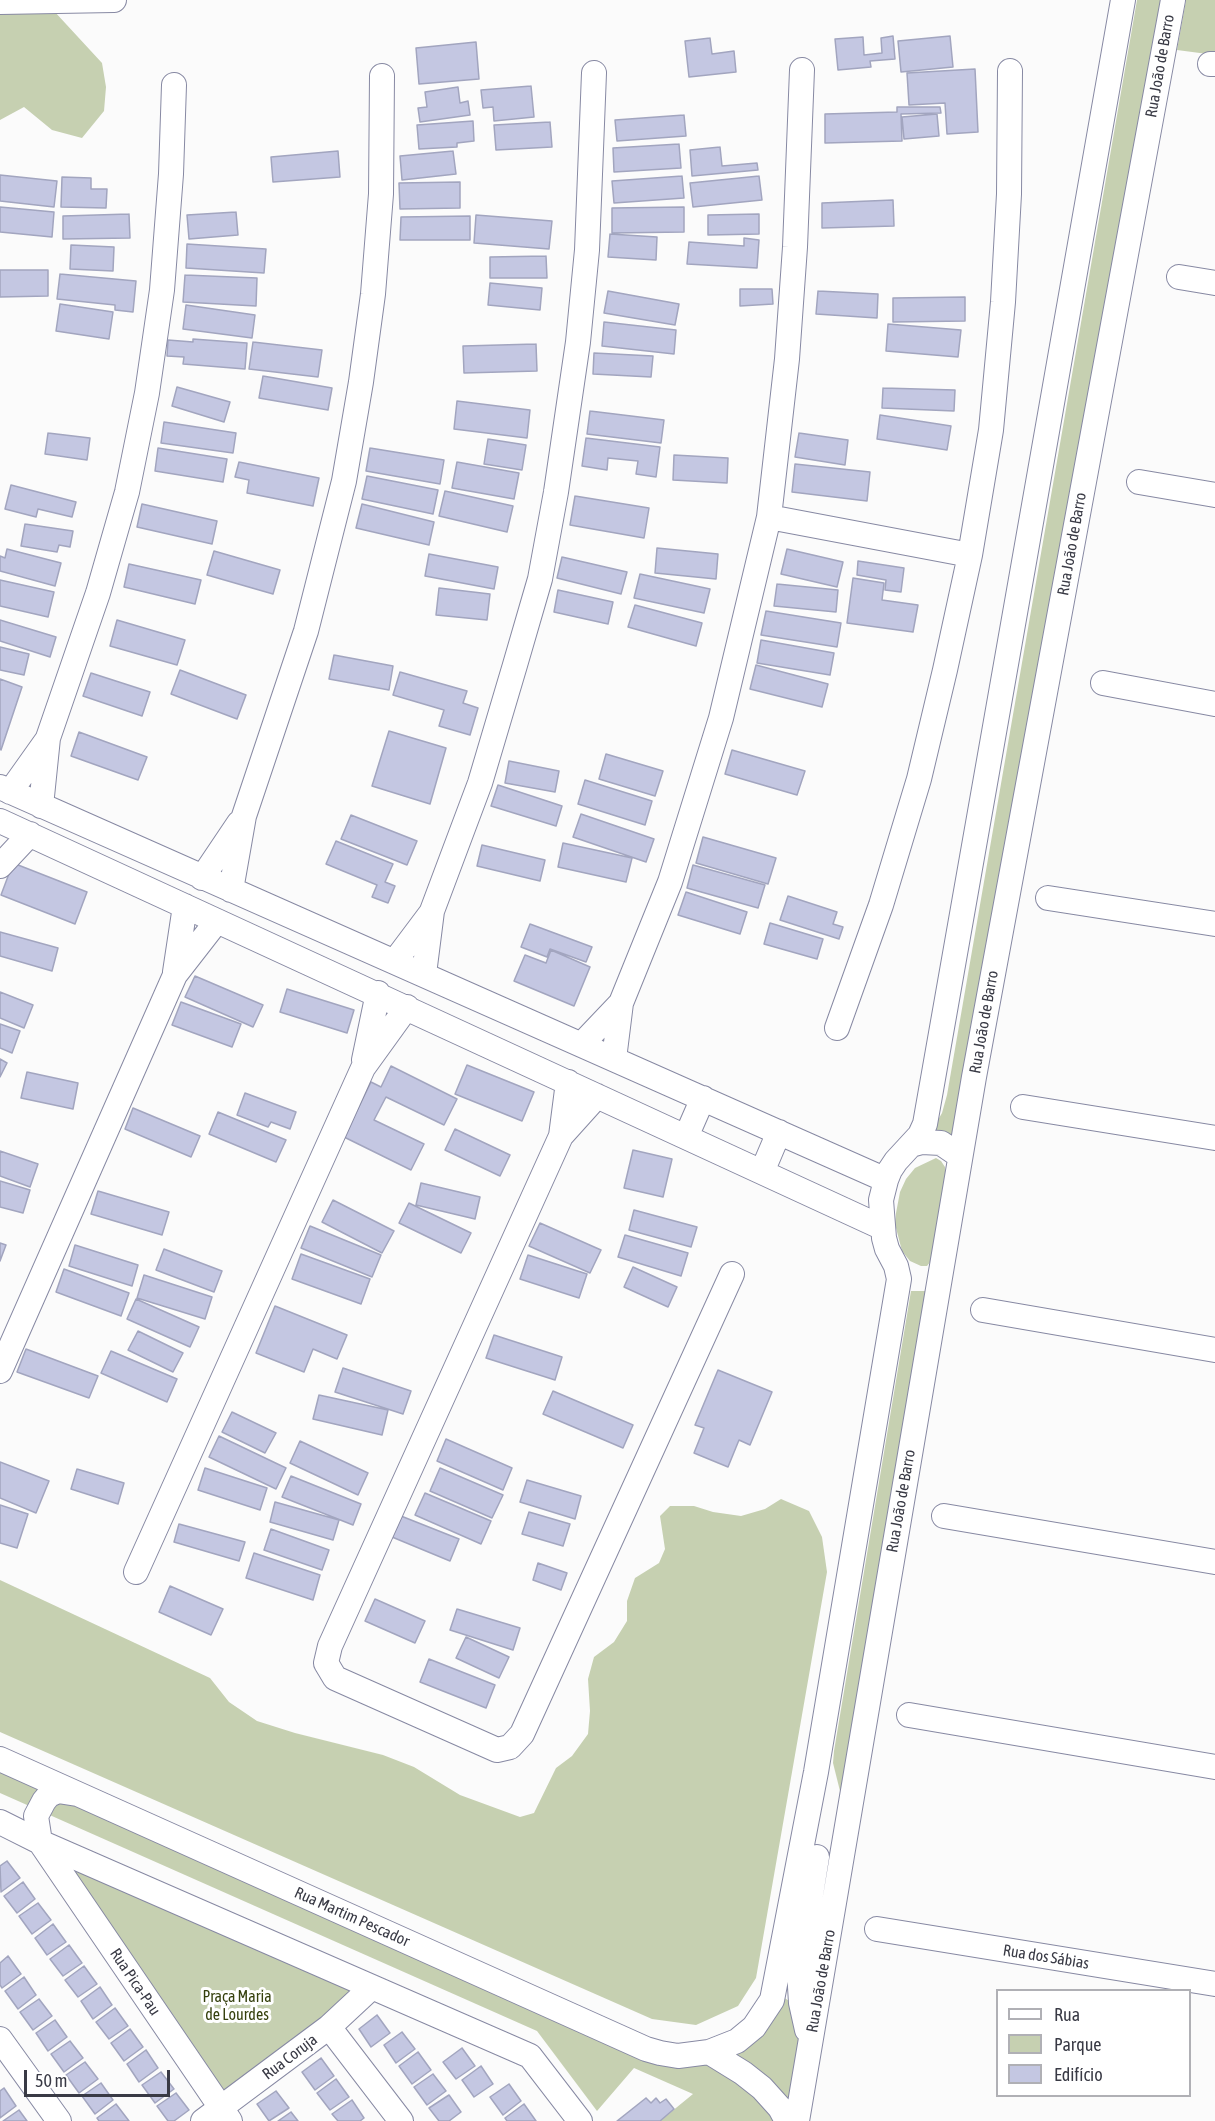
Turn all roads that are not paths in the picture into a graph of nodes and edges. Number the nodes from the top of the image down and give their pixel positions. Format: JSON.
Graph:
{"nodes":[{"id":1,"x":114,"y":0,"type":"edge"},
{"id":2,"x":1124,"y":0,"type":"edge"},
{"id":3,"x":1173,"y":0,"type":"edge"},
{"id":4,"x":38,"y":1,"type":"edge"},
{"id":5,"x":0,"y":2,"type":"edge"},
{"id":6,"x":802,"y":70,"type":"dead end"},
{"id":7,"x":1010,"y":71,"type":"dead end"},
{"id":8,"x":594,"y":73,"type":"dead end"},
{"id":9,"x":382,"y":76,"type":"dead end"},
{"id":10,"x":174,"y":86,"type":"dead end"},
{"id":11,"x":1179,"y":277,"type":"dead end"},
{"id":12,"x":1215,"y":283,"type":"edge"},
{"id":13,"x":1139,"y":482,"type":"dead end"},
{"id":14,"x":1215,"y":495,"type":"edge"},
{"id":15,"x":769,"y":517,"type":"junction"},
{"id":16,"x":970,"y":555,"type":"junction"},
{"id":17,"x":1102,"y":683,"type":"dead end"},
{"id":18,"x":1215,"y":704,"type":"edge"},
{"id":19,"x":48,"y":738,"type":"junction"},
{"id":20,"x":5,"y":790,"type":"edge"},
{"id":21,"x":40,"y":806,"type":"junction"},
{"id":22,"x":244,"y":816,"type":"junction"},
{"id":23,"x":0,"y":821,"type":"edge"},
{"id":24,"x":30,"y":834,"type":"junction"},
{"id":25,"x":0,"y":866,"type":"edge"},
{"id":26,"x":202,"y":878,"type":"junction"},
{"id":27,"x":231,"y":890,"type":"junction"},
{"id":28,"x":1048,"y":898,"type":"dead end"},
{"id":29,"x":185,"y":906,"type":"junction"},
{"id":30,"x":432,"y":911,"type":"junction"},
{"id":31,"x":217,"y":921,"type":"junction"},
{"id":32,"x":1215,"y":924,"type":"edge"},
{"id":33,"x":310,"y":925,"type":"junction"},
{"id":34,"x":296,"y":958,"type":"junction"},
{"id":35,"x":395,"y":961,"type":"junction"},
{"id":36,"x":424,"y":974,"type":"junction"},
{"id":37,"x":175,"y":975,"type":"junction"},
{"id":38,"x":378,"y":993,"type":"junction"},
{"id":39,"x":621,"y":1004,"type":"junction"},
{"id":40,"x":407,"y":1007,"type":"junction"},
{"id":41,"x":837,"y":1028,"type":"dead end"},
{"id":42,"x":582,"y":1044,"type":"junction"},
{"id":43,"x":614,"y":1059,"type":"junction"},
{"id":44,"x":363,"y":1068,"type":"junction"},
{"id":45,"x":568,"y":1082,"type":"junction"},
{"id":46,"x":597,"y":1096,"type":"junction"},
{"id":47,"x":703,"y":1098,"type":"junction"},
{"id":48,"x":1023,"y":1107,"type":"dead end"},
{"id":49,"x":779,"y":1132,"type":"junction"},
{"id":50,"x":561,"y":1136,"type":"junction"},
{"id":51,"x":686,"y":1137,"type":"junction"},
{"id":52,"x":1215,"y":1138,"type":"edge"},
{"id":53,"x":911,"y":1145,"type":"junction"},
{"id":54,"x":960,"y":1156,"type":"junction"},
{"id":55,"x":762,"y":1172,"type":"junction"},
{"id":56,"x":886,"y":1180,"type":"junction"},
{"id":57,"x":882,"y":1227,"type":"junction"},
{"id":58,"x":896,"y":1266,"type":"junction"},
{"id":59,"x":940,"y":1271,"type":"junction"},
{"id":60,"x":732,"y":1274,"type":"dead end"},
{"id":61,"x":983,"y":1310,"type":"dead end"},
{"id":62,"x":1215,"y":1350,"type":"edge"},
{"id":63,"x":0,"y":1371,"type":"edge"},
{"id":64,"x":944,"y":1515,"type":"dead end"},
{"id":65,"x":1215,"y":1562,"type":"edge"},
{"id":66,"x":136,"y":1572,"type":"dead end"},
{"id":67,"x":909,"y":1715,"type":"dead end"},
{"id":68,"x":0,"y":1759,"type":"edge"},
{"id":69,"x":1215,"y":1767,"type":"edge"},
{"id":70,"x":816,"y":1772,"type":"junction"},
{"id":71,"x":78,"y":1794,"type":"junction"},
{"id":72,"x":0,"y":1822,"type":"edge"},
{"id":73,"x":40,"y":1842,"type":"junction"},
{"id":74,"x":877,"y":1929,"type":"dead end"},
{"id":75,"x":1215,"y":1984,"type":"edge"},
{"id":76,"x":372,"y":1987,"type":"junction"},
{"id":77,"x":329,"y":2027,"type":"junction"},
{"id":78,"x":0,"y":2039,"type":"edge"},
{"id":79,"x":810,"y":2047,"type":"junction"},
{"id":80,"x":709,"y":2052,"type":"junction"},
{"id":81,"x":218,"y":2117,"type":"edge"},
{"id":82,"x":59,"y":2121,"type":"edge"},
{"id":83,"x":401,"y":2121,"type":"edge"},
{"id":84,"x":580,"y":2121,"type":"edge"},
{"id":85,"x":787,"y":2121,"type":"edge"},
{"id":86,"x":797,"y":2121,"type":"edge"}],
"edges":[{"from":1,"to":4,"type":"street"},
{"from":2,"to":53,"type":"street","name":"Rua João de Barro"},
{"from":3,"to":54,"type":"street","name":"Rua João de Barro"},
{"from":4,"to":5,"type":"street"},
{"from":6,"to":15,"type":"street"},
{"from":7,"to":16,"type":"street"},
{"from":8,"to":30,"type":"street"},
{"from":9,"to":22,"type":"street"},
{"from":10,"to":19,"type":"street"},
{"from":11,"to":12,"type":"street"},
{"from":13,"to":14,"type":"street"},
{"from":15,"to":16,"type":"street"},
{"from":15,"to":39,"type":"street"},
{"from":16,"to":41,"type":"street"},
{"from":17,"to":18,"type":"street"},
{"from":19,"to":20,"type":"street"},
{"from":19,"to":21,"type":"street"},
{"from":20,"to":21,"type":"street"},
{"from":21,"to":26,"type":"street"},
{"from":22,"to":26,"type":"street"},
{"from":22,"to":27,"type":"street"},
{"from":23,"to":24,"type":"street"},
{"from":24,"to":25,"type":"street"},
{"from":24,"to":29,"type":"street"},
{"from":26,"to":27,"type":"street"},
{"from":27,"to":33,"type":"street"},
{"from":28,"to":32,"type":"street"},
{"from":29,"to":31,"type":"street"},
{"from":29,"to":37,"type":"street"},
{"from":30,"to":35,"type":"street"},
{"from":30,"to":36,"type":"street"},
{"from":31,"to":34,"type":"street"},
{"from":31,"to":37,"type":"street"},
{"from":33,"to":34,"type":"street"},
{"from":33,"to":35,"type":"street"},
{"from":34,"to":38,"type":"street"},
{"from":35,"to":36,"type":"street"},
{"from":36,"to":42,"type":"street"},
{"from":37,"to":63,"type":"street"},
{"from":38,"to":40,"type":"street"},
{"from":38,"to":44,"type":"street"},
{"from":39,"to":42,"type":"street"},
{"from":39,"to":43,"type":"street"},
{"from":40,"to":44,"type":"street"},
{"from":40,"to":45,"type":"street"},
{"from":42,"to":43,"type":"street"},
{"from":43,"to":47,"type":"street"},
{"from":44,"to":66,"type":"street"},
{"from":45,"to":46,"type":"street"},
{"from":45,"to":50,"type":"street"},
{"from":46,"to":50,"type":"street"},
{"from":46,"to":51,"type":"street"},
{"from":47,"to":49,"type":"street"},
{"from":47,"to":51,"type":"street"},
{"from":48,"to":52,"type":"street"},
{"from":49,"to":55,"type":"street"},
{"from":49,"to":56,"type":"street"},
{"from":50,"to":60,"type":"street"},
{"from":51,"to":55,"type":"street"},
{"from":53,"to":54,"type":"street"},
{"from":53,"to":56,"type":"street","name":"Rua João de Barro"},
{"from":54,"to":59,"type":"street","name":"Rua João de Barro"},
{"from":55,"to":57,"type":"street"},
{"from":56,"to":57,"type":"street","name":"Rua João de Barro"},
{"from":57,"to":58,"type":"street","name":"Rua João de Barro"},
{"from":58,"to":59,"type":"street"},
{"from":58,"to":70,"type":"street","name":"Rua João de Barro"},
{"from":59,"to":79,"type":"street","name":"Rua João de Barro"},
{"from":61,"to":62,"type":"street"},
{"from":64,"to":65,"type":"street"},
{"from":67,"to":69,"type":"street"},
{"from":68,"to":71,"type":"street","name":"Rua Martim Pescador"},
{"from":70,"to":79,"type":"street","name":"Rua João de Barro"},
{"from":70,"to":80,"type":"street","name":"Rua João de Barro"},
{"from":71,"to":73,"type":"street"},
{"from":71,"to":80,"type":"street","name":"Rua Martim Pescador"},
{"from":72,"to":73,"type":"street"},
{"from":73,"to":76,"type":"street"},
{"from":73,"to":81,"type":"street","name":"Rua Pica-Pau"},
{"from":74,"to":75,"type":"street","name":"Rua dos Sábias"},
{"from":76,"to":77,"type":"street","name":"Rua Coruja"},
{"from":76,"to":84,"type":"street"},
{"from":77,"to":81,"type":"street","name":"Rua Coruja"},
{"from":77,"to":83,"type":"street"},
{"from":78,"to":82,"type":"street"},
{"from":79,"to":86,"type":"street","name":"Rua João de Barro"},
{"from":80,"to":85,"type":"street"}]}
